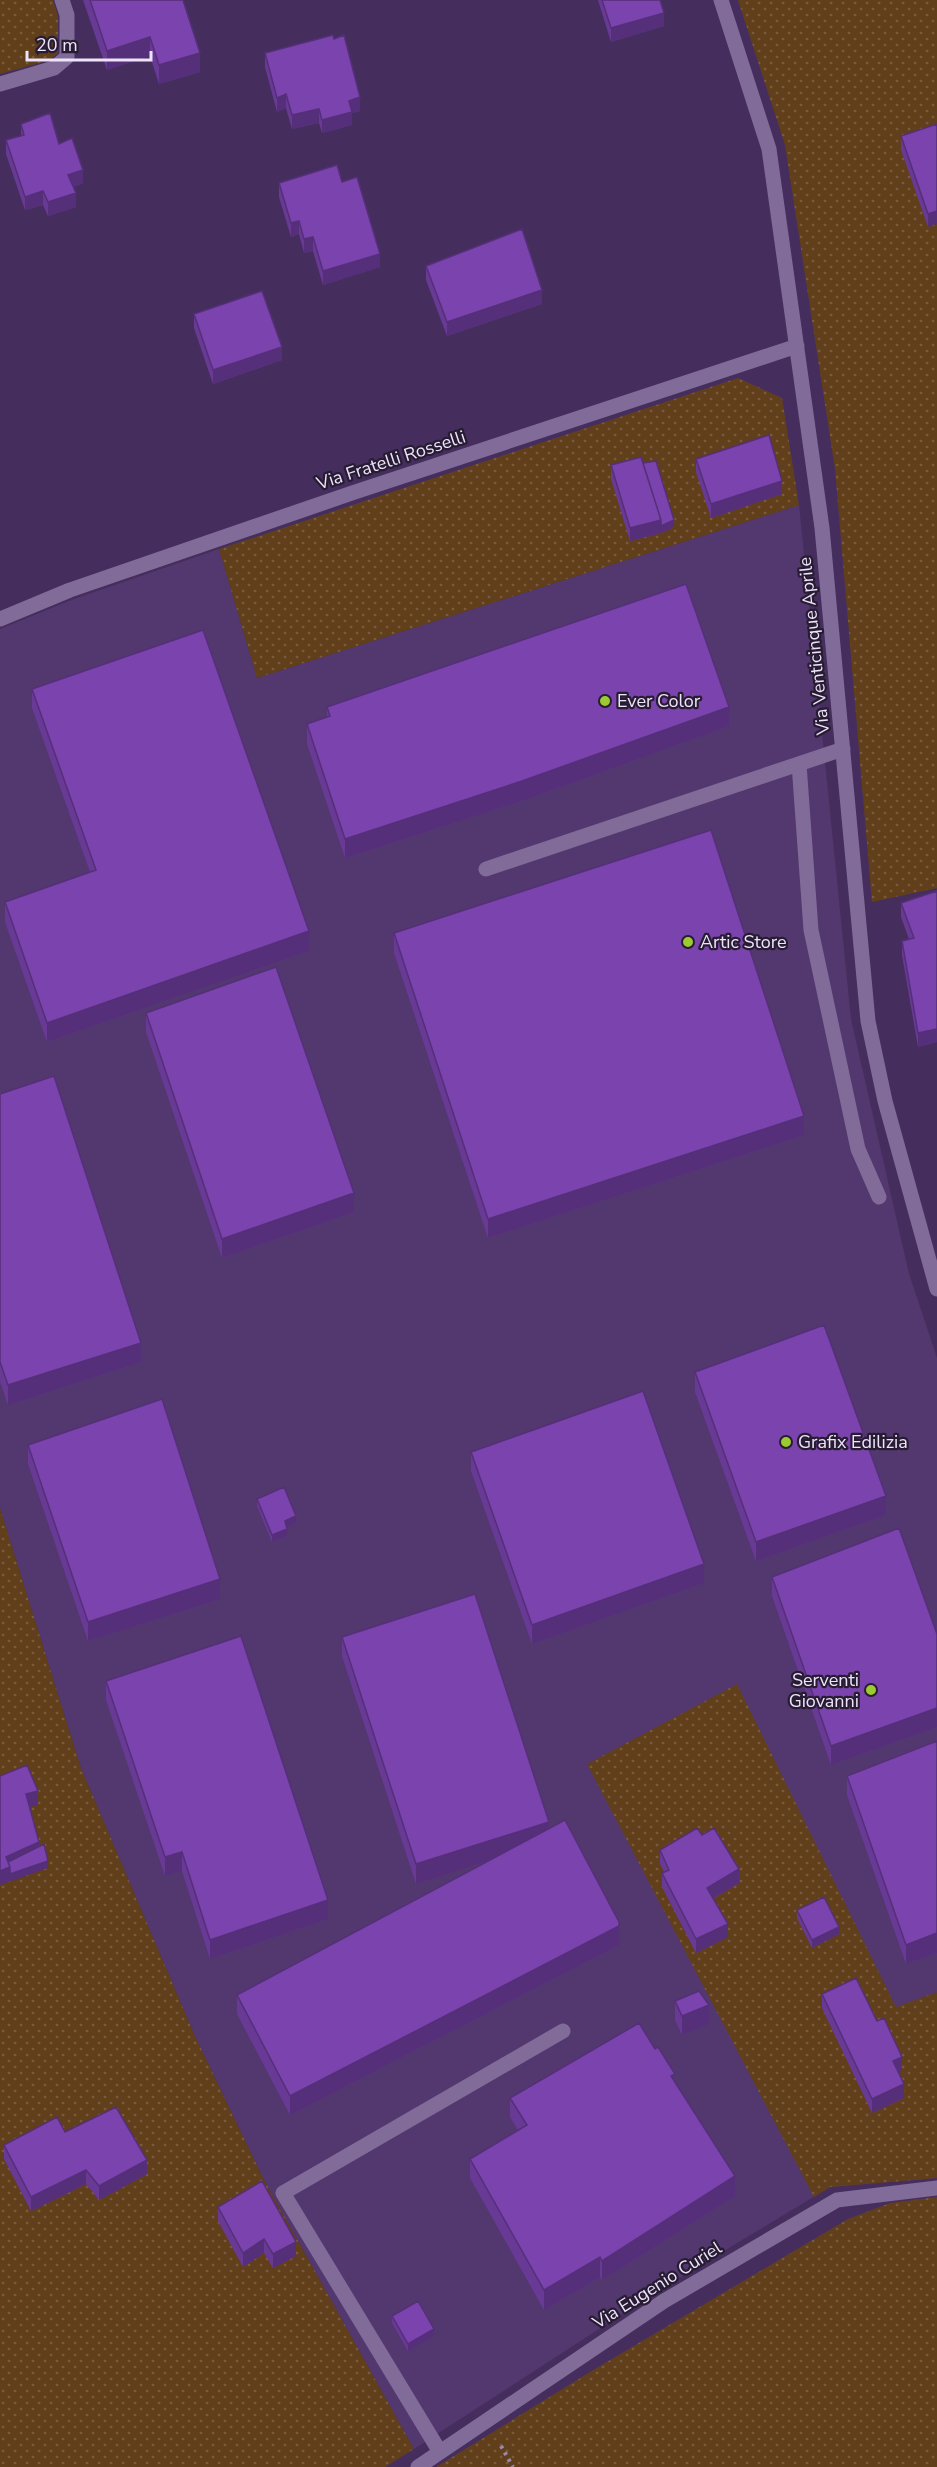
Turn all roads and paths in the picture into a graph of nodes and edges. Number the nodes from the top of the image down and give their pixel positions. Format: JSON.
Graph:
{"nodes":[{"id":1,"x":62,"y":0,"type":"edge"},
{"id":2,"x":721,"y":0,"type":"edge"},
{"id":3,"x":0,"y":84,"type":"edge"},
{"id":4,"x":797,"y":346,"type":"junction"},
{"id":5,"x":0,"y":619,"type":"edge"},
{"id":6,"x":843,"y":749,"type":"junction"},
{"id":7,"x":799,"y":764,"type":"junction"},
{"id":8,"x":486,"y":868,"type":"dead end"},
{"id":9,"x":879,"y":1197,"type":"dead end"},
{"id":10,"x":937,"y":1289,"type":"edge"},
{"id":11,"x":563,"y":2031,"type":"dead end"},
{"id":12,"x":937,"y":2188,"type":"edge"},
{"id":13,"x":440,"y":2452,"type":"junction"},
{"id":14,"x":418,"y":2467,"type":"edge"}],
"edges":[{"from":1,"to":3,"type":"street"},
{"from":2,"to":4,"type":"street","name":"Via Venticinque Aprile"},
{"from":4,"to":5,"type":"street","name":"Via Fratelli Rosselli"},
{"from":4,"to":6,"type":"street","name":"Via Venticinque Aprile"},
{"from":6,"to":7,"type":"street"},
{"from":6,"to":10,"type":"street","name":"Via Venticinque Aprile"},
{"from":7,"to":8,"type":"street"},
{"from":7,"to":9,"type":"street"},
{"from":11,"to":13,"type":"street"},
{"from":12,"to":13,"type":"street","name":"Via Eugenio Curiel"},
{"from":13,"to":14,"type":"street","name":"Via Eugenio Curiel"}]}
